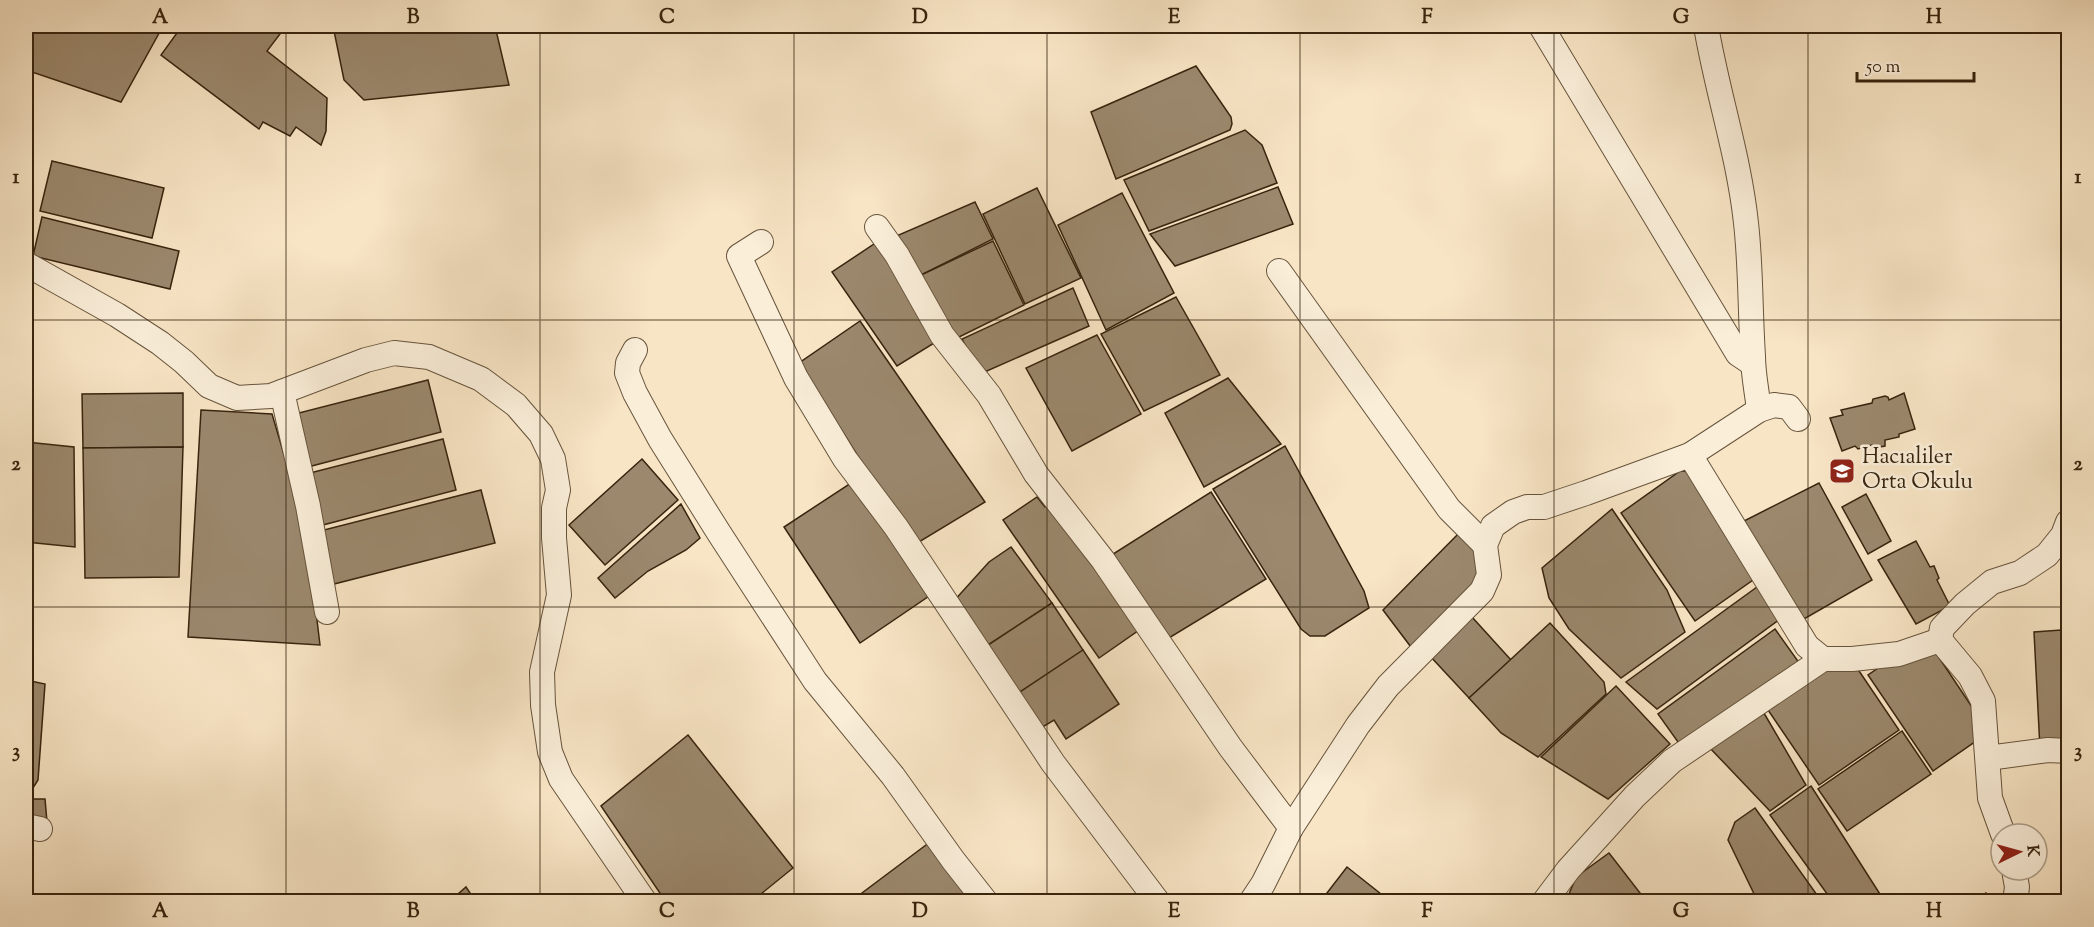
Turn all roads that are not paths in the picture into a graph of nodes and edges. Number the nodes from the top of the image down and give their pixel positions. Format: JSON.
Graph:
{"nodes":[{"id":1,"x":1541,"y":26,"type":"edge"},
{"id":2,"x":1706,"y":26,"type":"edge"},
{"id":3,"x":877,"y":227,"type":"dead end"},
{"id":4,"x":761,"y":242,"type":"dead end"},
{"id":5,"x":26,"y":264,"type":"edge"},
{"id":6,"x":1279,"y":271,"type":"dead end"},
{"id":7,"x":635,"y":350,"type":"dead end"},
{"id":8,"x":1754,"y":364,"type":"junction"},
{"id":9,"x":282,"y":392,"type":"junction"},
{"id":10,"x":1759,"y":410,"type":"junction"},
{"id":11,"x":1798,"y":419,"type":"dead end"},
{"id":12,"x":1690,"y":454,"type":"junction"},
{"id":13,"x":2068,"y":522,"type":"edge"},
{"id":14,"x":1485,"y":544,"type":"junction"},
{"id":15,"x":327,"y":612,"type":"dead end"},
{"id":16,"x":1941,"y":640,"type":"junction"},
{"id":17,"x":1823,"y":658,"type":"junction"},
{"id":18,"x":2068,"y":751,"type":"edge"},
{"id":19,"x":1988,"y":758,"type":"junction"},
{"id":20,"x":1999,"y":822,"type":"edge"},
{"id":21,"x":1291,"y":828,"type":"junction"},
{"id":22,"x":2016,"y":882,"type":"edge"},
{"id":23,"x":645,"y":902,"type":"edge"},
{"id":24,"x":986,"y":902,"type":"edge"},
{"id":25,"x":1158,"y":902,"type":"edge"},
{"id":26,"x":1251,"y":902,"type":"edge"},
{"id":27,"x":1544,"y":902,"type":"edge"},
{"id":28,"x":2015,"y":902,"type":"edge"}],
"edges":[{"from":1,"to":8,"type":"street"},
{"from":2,"to":8,"type":"street"},
{"from":3,"to":21,"type":"street"},
{"from":4,"to":25,"type":"street"},
{"from":5,"to":9,"type":"street"},
{"from":6,"to":14,"type":"street"},
{"from":7,"to":24,"type":"street"},
{"from":8,"to":10,"type":"street"},
{"from":9,"to":15,"type":"street"},
{"from":9,"to":23,"type":"street"},
{"from":10,"to":11,"type":"street"},
{"from":10,"to":12,"type":"street"},
{"from":12,"to":14,"type":"street"},
{"from":12,"to":17,"type":"street"},
{"from":13,"to":16,"type":"street"},
{"from":14,"to":21,"type":"street"},
{"from":16,"to":17,"type":"street"},
{"from":16,"to":19,"type":"street"},
{"from":17,"to":27,"type":"street"},
{"from":18,"to":19,"type":"street"},
{"from":19,"to":20,"type":"street"},
{"from":21,"to":26,"type":"street"},
{"from":22,"to":28,"type":"street"}]}
